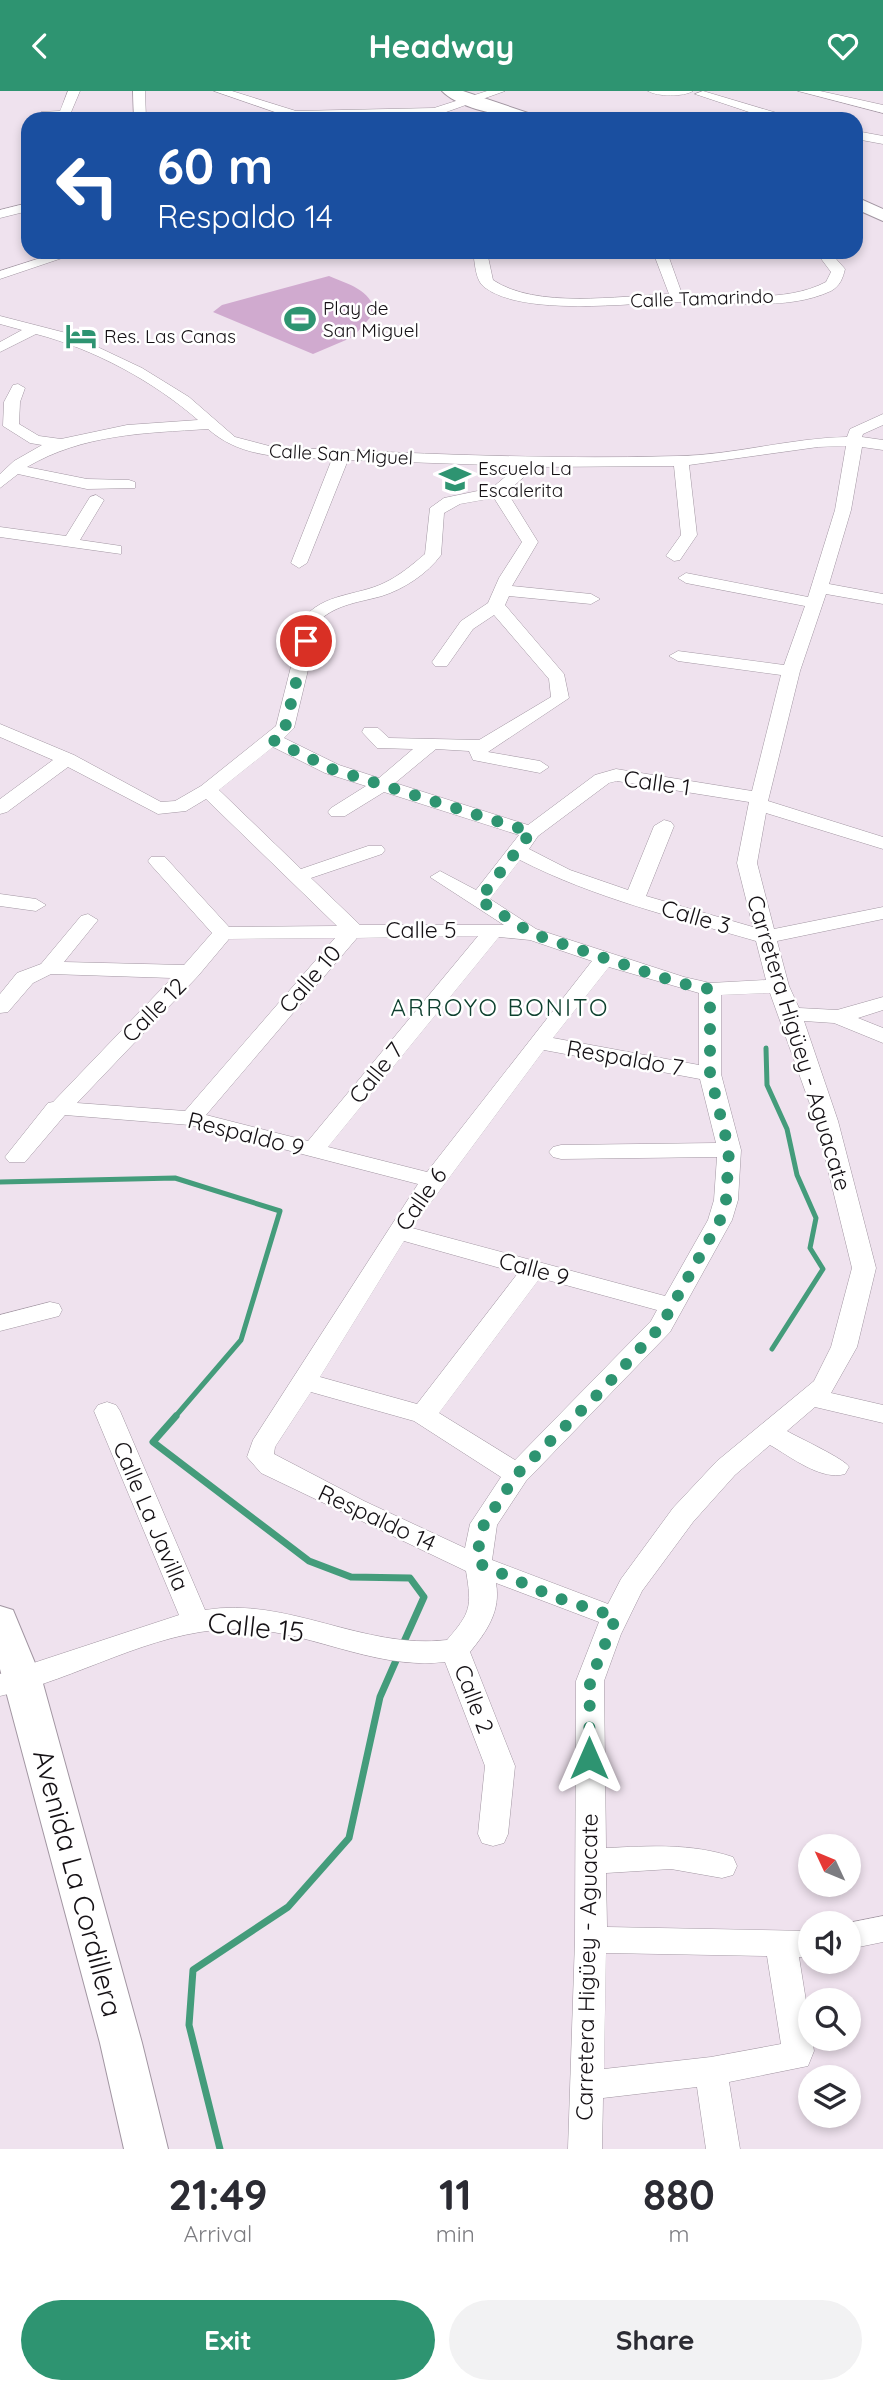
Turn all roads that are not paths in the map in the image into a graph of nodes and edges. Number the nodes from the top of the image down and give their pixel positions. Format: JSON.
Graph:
{"nodes":[{"id":1,"x":74,"y":91,"type":"edge"},
{"id":2,"x":139,"y":91,"type":"edge"},
{"id":3,"x":220,"y":91,"type":"edge"},
{"id":4,"x":499,"y":91,"type":"edge"},
{"id":5,"x":516,"y":91,"type":"edge"},
{"id":6,"x":654,"y":91,"type":"edge"},
{"id":7,"x":687,"y":91,"type":"edge"},
{"id":8,"x":804,"y":91,"type":"edge"},
{"id":9,"x":701,"y":94,"type":"dead end"},
{"id":10,"x":455,"y":106,"type":"edge"},
{"id":11,"x":880,"y":106,"type":"edge"},
{"id":12,"x":66,"y":112,"type":"edge"},
{"id":13,"x":140,"y":112,"type":"edge"},
{"id":14,"x":281,"y":112,"type":"edge"},
{"id":15,"x":368,"y":112,"type":"edge"},
{"id":16,"x":479,"y":112,"type":"edge"},
{"id":17,"x":493,"y":112,"type":"edge"},
{"id":18,"x":760,"y":112,"type":"edge"},
{"id":19,"x":863,"y":114,"type":"edge"},
{"id":20,"x":863,"y":136,"type":"edge"},
{"id":21,"x":883,"y":140,"type":"edge"},
{"id":22,"x":863,"y":206,"type":"edge"},
{"id":23,"x":21,"y":210,"type":"edge"},
{"id":24,"x":0,"y":214,"type":"edge"},
{"id":25,"x":883,"y":216,"type":"edge"},
{"id":26,"x":863,"y":218,"type":"edge"},
{"id":27,"x":883,"y":228,"type":"edge"},
{"id":28,"x":51,"y":259,"type":"edge"},
{"id":29,"x":481,"y":259,"type":"edge"},
{"id":30,"x":663,"y":259,"type":"edge"},
{"id":31,"x":829,"y":259,"type":"edge"},
{"id":32,"x":0,"y":275,"type":"edge"},
{"id":33,"x":677,"y":298,"type":"junction"},
{"id":34,"x":0,"y":320,"type":"edge"},
{"id":35,"x":34,"y":329,"type":"junction"},
{"id":36,"x":0,"y":348,"type":"edge"},
{"id":37,"x":18,"y":388,"type":"dead end"},
{"id":38,"x":883,"y":419,"type":"edge"},
{"id":39,"x":211,"y":424,"type":"junction"},
{"id":40,"x":6,"y":426,"type":"edge"},
{"id":41,"x":854,"y":440,"type":"junction"},
{"id":42,"x":60,"y":443,"type":"junction"},
{"id":43,"x":883,"y":445,"type":"edge"},
{"id":44,"x":342,"y":454,"type":"junction"},
{"id":45,"x":681,"y":461,"type":"junction"},
{"id":46,"x":531,"y":462,"type":"junction"},
{"id":47,"x":15,"y":470,"type":"junction"},
{"id":48,"x":0,"y":483,"type":"edge"},
{"id":49,"x":129,"y":485,"type":"dead end"},
{"id":50,"x":498,"y":491,"type":"junction"},
{"id":51,"x":96,"y":500,"type":"dead end"},
{"id":52,"x":0,"y":532,"type":"edge"},
{"id":53,"x":66,"y":543,"type":"junction"},
{"id":54,"x":115,"y":550,"type":"dead end"},
{"id":55,"x":674,"y":556,"type":"dead end"},
{"id":56,"x":299,"y":563,"type":"dead end"},
{"id":57,"x":686,"y":578,"type":"dead end"},
{"id":58,"x":818,"y":595,"type":"junction"},
{"id":59,"x":498,"y":598,"type":"junction"},
{"id":60,"x":591,"y":599,"type":"dead end"},
{"id":61,"x":883,"y":599,"type":"edge"},
{"id":62,"x":678,"y":656,"type":"dead end"},
{"id":63,"x":441,"y":662,"type":"dead end"},
{"id":64,"x":791,"y":671,"type":"junction"},
{"id":65,"x":371,"y":732,"type":"dead end"},
{"id":66,"x":9,"y":733,"type":"edge"},
{"id":67,"x":273,"y":740,"type":"junction"},
{"id":68,"x":432,"y":743,"type":"junction"},
{"id":69,"x":484,"y":745,"type":"junction"},
{"id":70,"x":0,"y":748,"type":"edge"},
{"id":71,"x":67,"y":759,"type":"junction"},
{"id":72,"x":540,"y":767,"type":"dead end"},
{"id":73,"x":380,"y":786,"type":"junction"},
{"id":74,"x":208,"y":790,"type":"junction"},
{"id":75,"x":758,"y":801,"type":"junction"},
{"id":76,"x":0,"y":808,"type":"edge"},
{"id":77,"x":338,"y":813,"type":"dead end"},
{"id":78,"x":664,"y":826,"type":"dead end"},
{"id":79,"x":531,"y":832,"type":"junction"},
{"id":80,"x":883,"y":843,"type":"edge"},
{"id":81,"x":375,"y":850,"type":"dead end"},
{"id":82,"x":516,"y":851,"type":"junction"},
{"id":83,"x":158,"y":860,"type":"dead end"},
{"id":84,"x":296,"y":877,"type":"junction"},
{"id":85,"x":440,"y":877,"type":"dead end"},
{"id":86,"x":635,"y":899,"type":"junction"},
{"id":87,"x":0,"y":900,"type":"edge"},
{"id":88,"x":479,"y":900,"type":"junction"},
{"id":89,"x":36,"y":905,"type":"dead end"},
{"id":90,"x":883,"y":913,"type":"edge"},
{"id":91,"x":88,"y":920,"type":"dead end"},
{"id":92,"x":353,"y":930,"type":"junction"},
{"id":93,"x":494,"y":930,"type":"junction"},
{"id":94,"x":223,"y":933,"type":"junction"},
{"id":95,"x":533,"y":934,"type":"junction"},
{"id":96,"x":764,"y":937,"type":"junction"},
{"id":97,"x":606,"y":957,"type":"junction"},
{"id":98,"x":42,"y":970,"type":"junction"},
{"id":99,"x":191,"y":972,"type":"junction"},
{"id":100,"x":778,"y":986,"type":"junction"},
{"id":101,"x":710,"y":989,"type":"junction"},
{"id":102,"x":883,"y":1003,"type":"edge"},
{"id":103,"x":0,"y":1007,"type":"edge"},
{"id":104,"x":791,"y":1014,"type":"junction"},
{"id":105,"x":838,"y":1017,"type":"junction"},
{"id":106,"x":883,"y":1036,"type":"edge"},
{"id":107,"x":539,"y":1042,"type":"junction"},
{"id":108,"x":710,"y":1074,"type":"junction"},
{"id":109,"x":56,"y":1108,"type":"junction"},
{"id":110,"x":191,"y":1118,"type":"junction"},
{"id":111,"x":729,"y":1150,"type":"junction"},
{"id":112,"x":312,"y":1151,"type":"junction"},
{"id":113,"x":561,"y":1152,"type":"dead end"},
{"id":114,"x":17,"y":1157,"type":"dead end"},
{"id":115,"x":433,"y":1181,"type":"junction"},
{"id":116,"x":398,"y":1232,"type":"junction"},
{"id":117,"x":534,"y":1269,"type":"junction"},
{"id":118,"x":671,"y":1306,"type":"junction"},
{"id":119,"x":50,"y":1310,"type":"dead end"},
{"id":120,"x":0,"y":1323,"type":"edge"},
{"id":121,"x":840,"y":1356,"type":"joint"},
{"id":122,"x":307,"y":1382,"type":"junction"},
{"id":123,"x":813,"y":1398,"type":"junction"},
{"id":124,"x":107,"y":1411,"type":"dead end"},
{"id":125,"x":883,"y":1414,"type":"edge"},
{"id":126,"x":423,"y":1415,"type":"junction"},
{"id":127,"x":771,"y":1434,"type":"junction"},
{"id":128,"x":260,"y":1457,"type":"joint"},
{"id":129,"x":836,"y":1467,"type":"dead end"},
{"id":130,"x":517,"y":1474,"type":"junction"},
{"id":131,"x":478,"y":1563,"type":"junction"},
{"id":132,"x":616,"y":1617,"type":"junction"},
{"id":133,"x":0,"y":1620,"type":"edge"},
{"id":134,"x":195,"y":1620,"type":"junction"},
{"id":135,"x":455,"y":1650,"type":"junction"},
{"id":136,"x":12,"y":1682,"type":"edge"},
{"id":137,"x":493,"y":1834,"type":"dead end"},
{"id":138,"x":589,"y":1861,"type":"junction"},
{"id":139,"x":722,"y":1866,"type":"dead end"},
{"id":140,"x":883,"y":1929,"type":"edge"},
{"id":141,"x":861,"y":1934,"type":"edge"},
{"id":142,"x":591,"y":1940,"type":"junction"},
{"id":143,"x":795,"y":1944,"type":"edge"},
{"id":144,"x":711,"y":2071,"type":"junction"},
{"id":145,"x":587,"y":2085,"type":"junction"},
{"id":146,"x":146,"y":2149,"type":"edge"},
{"id":147,"x":585,"y":2149,"type":"edge"},
{"id":148,"x":723,"y":2149,"type":"edge"}],
"edges":[{"from":1,"to":12,"type":"street"},
{"from":2,"to":13,"type":"street"},
{"from":3,"to":14,"type":"street"},
{"from":4,"to":10,"type":"street"},
{"from":5,"to":10,"type":"street"},
{"from":6,"to":7,"type":"street"},
{"from":8,"to":11,"type":"street"},
{"from":9,"to":18,"type":"street"},
{"from":10,"to":15,"type":"street"},
{"from":10,"to":16,"type":"main road"},
{"from":10,"to":17,"type":"main road"},
{"from":11,"to":19,"type":"street"},
{"from":20,"to":21,"type":"street"},
{"from":22,"to":25,"type":"main road"},
{"from":23,"to":24,"type":"street"},
{"from":26,"to":27,"type":"main road"},
{"from":28,"to":32,"type":"street"},
{"from":29,"to":33,"type":"street","name":"Calle Tamarindo"},
{"from":30,"to":33,"type":"street"},
{"from":31,"to":33,"type":"street","name":"Calle Tamarindo"},
{"from":34,"to":35,"type":"street","name":"Calle San Miguel"},
{"from":35,"to":36,"type":"street"},
{"from":35,"to":39,"type":"street","name":"Calle San Miguel"},
{"from":37,"to":40,"type":"street"},
{"from":38,"to":41,"type":"street"},
{"from":39,"to":42,"type":"street"},
{"from":39,"to":44,"type":"street","name":"Calle San Miguel"},
{"from":40,"to":42,"type":"street"},
{"from":41,"to":43,"type":"street","name":"Calle San Miguel"},
{"from":41,"to":45,"type":"street","name":"Calle San Miguel"},
{"from":41,"to":58,"type":"street","name":"Carretera Higüey - Aguacate"},
{"from":42,"to":47,"type":"street"},
{"from":44,"to":46,"type":"street","name":"Calle San Miguel"},
{"from":44,"to":56,"type":"street"},
{"from":45,"to":46,"type":"street","name":"Calle San Miguel"},
{"from":45,"to":55,"type":"street"},
{"from":46,"to":50,"type":"street"},
{"from":47,"to":48,"type":"street"},
{"from":47,"to":49,"type":"street"},
{"from":50,"to":59,"type":"street"},
{"from":50,"to":67,"type":"street"},
{"from":51,"to":53,"type":"street"},
{"from":52,"to":53,"type":"street"},
{"from":53,"to":54,"type":"street"},
{"from":57,"to":58,"type":"street"},
{"from":58,"to":61,"type":"street"},
{"from":58,"to":64,"type":"street","name":"Carretera Higüey - Aguacate"},
{"from":59,"to":60,"type":"street"},
{"from":59,"to":63,"type":"street"},
{"from":59,"to":69,"type":"street"},
{"from":62,"to":64,"type":"street"},
{"from":64,"to":75,"type":"street","name":"Carretera Higüey - Aguacate"},
{"from":65,"to":68,"type":"street"},
{"from":66,"to":70,"type":"street"},
{"from":66,"to":71,"type":"street"},
{"from":67,"to":73,"type":"street"},
{"from":67,"to":74,"type":"street"},
{"from":68,"to":69,"type":"street"},
{"from":68,"to":73,"type":"street"},
{"from":69,"to":72,"type":"street"},
{"from":71,"to":74,"type":"street"},
{"from":71,"to":76,"type":"street"},
{"from":73,"to":77,"type":"street"},
{"from":73,"to":79,"type":"street"},
{"from":74,"to":84,"type":"street","name":"Calle 10"},
{"from":75,"to":79,"type":"street","name":"Calle 1"},
{"from":75,"to":80,"type":"street"},
{"from":75,"to":96,"type":"street","name":"Carretera Higüey - Aguacate"},
{"from":78,"to":86,"type":"street"},
{"from":79,"to":82,"type":"street","name":"Calle 1"},
{"from":81,"to":84,"type":"street"},
{"from":82,"to":86,"type":"street","name":"Calle 3"},
{"from":82,"to":88,"type":"street","name":"Calle 1"},
{"from":83,"to":94,"type":"street"},
{"from":84,"to":92,"type":"street","name":"Calle 10"},
{"from":85,"to":88,"type":"street"},
{"from":86,"to":96,"type":"street","name":"Calle 3"},
{"from":87,"to":89,"type":"street"},
{"from":88,"to":95,"type":"street"},
{"from":90,"to":96,"type":"street","name":"Calle 3"},
{"from":91,"to":98,"type":"street"},
{"from":92,"to":93,"type":"street","name":"Calle 5"},
{"from":92,"to":94,"type":"street","name":"Calle 5"},
{"from":92,"to":110,"type":"street","name":"Calle 10"},
{"from":93,"to":95,"type":"street","name":"Calle 5"},
{"from":93,"to":112,"type":"street","name":"Calle 7"},
{"from":94,"to":99,"type":"street","name":"Calle 12"},
{"from":95,"to":97,"type":"street","name":"Calle 5"},
{"from":96,"to":100,"type":"street","name":"Carretera Higüey - Aguacate"},
{"from":97,"to":101,"type":"street","name":"Calle 5"},
{"from":97,"to":107,"type":"street","name":"Calle 6"},
{"from":98,"to":99,"type":"street"},
{"from":98,"to":103,"type":"street"},
{"from":99,"to":109,"type":"street","name":"Calle 12"},
{"from":100,"to":101,"type":"street","name":"Calle 5"},
{"from":100,"to":104,"type":"street","name":"Carretera Higüey - Aguacate"},
{"from":101,"to":108,"type":"street","name":"Calle 2"},
{"from":102,"to":105,"type":"street"},
{"from":104,"to":105,"type":"street"},
{"from":104,"to":121,"type":"street","name":"Carretera Higüey - Aguacate"},
{"from":105,"to":106,"type":"street"},
{"from":107,"to":108,"type":"street","name":"Respaldo 7"},
{"from":107,"to":115,"type":"street","name":"Calle 6"},
{"from":108,"to":111,"type":"street","name":"Calle 2"},
{"from":109,"to":110,"type":"street","name":"Respaldo 9"},
{"from":109,"to":114,"type":"street","name":"Calle 12"},
{"from":110,"to":112,"type":"street","name":"Respaldo 9"},
{"from":111,"to":113,"type":"street"},
{"from":111,"to":118,"type":"street","name":"Calle 2"},
{"from":112,"to":115,"type":"street","name":"Respaldo 9"},
{"from":115,"to":116,"type":"street","name":"Calle 6"},
{"from":116,"to":117,"type":"street","name":"Calle 9"},
{"from":116,"to":122,"type":"street","name":"Calle 6"},
{"from":117,"to":118,"type":"street","name":"Calle 9"},
{"from":117,"to":126,"type":"street"},
{"from":118,"to":130,"type":"street","name":"Calle 2"},
{"from":119,"to":120,"type":"street"},
{"from":121,"to":123,"type":"street","name":"Carretera Higüey - Aguacate"},
{"from":122,"to":126,"type":"street"},
{"from":122,"to":128,"type":"street","name":"Calle 6"},
{"from":123,"to":125,"type":"street"},
{"from":123,"to":127,"type":"street","name":"Carretera Higüey - Aguacate"},
{"from":124,"to":134,"type":"street","name":"Calle La Javilla"},
{"from":126,"to":130,"type":"street"},
{"from":127,"to":129,"type":"street"},
{"from":127,"to":132,"type":"street","name":"Carretera Higüey - Aguacate"},
{"from":128,"to":131,"type":"street","name":"Respaldo 14"},
{"from":130,"to":131,"type":"street","name":"Calle 2"},
{"from":131,"to":132,"type":"street","name":"Respaldo 14"},
{"from":131,"to":135,"type":"street","name":"Calle 2"},
{"from":132,"to":138,"type":"street","name":"Carretera Higüey - Aguacate"},
{"from":133,"to":136,"type":"main road","name":"Avenida La Cordillera"},
{"from":134,"to":135,"type":"street","name":"Calle 15"},
{"from":134,"to":136,"type":"street","name":"Calle 15"},
{"from":135,"to":137,"type":"street","name":"Calle 2"},
{"from":136,"to":146,"type":"main road","name":"Avenida La Cordillera"},
{"from":138,"to":139,"type":"street"},
{"from":138,"to":142,"type":"street","name":"Carretera Higüey - Aguacate"},
{"from":140,"to":141,"type":"street"},
{"from":142,"to":143,"type":"street"},
{"from":142,"to":145,"type":"street","name":"Carretera Higüey - Aguacate"},
{"from":143,"to":144,"type":"street"},
{"from":144,"to":145,"type":"street"},
{"from":144,"to":148,"type":"street"},
{"from":145,"to":147,"type":"street","name":"Carretera Higüey - Aguacate"}]}
